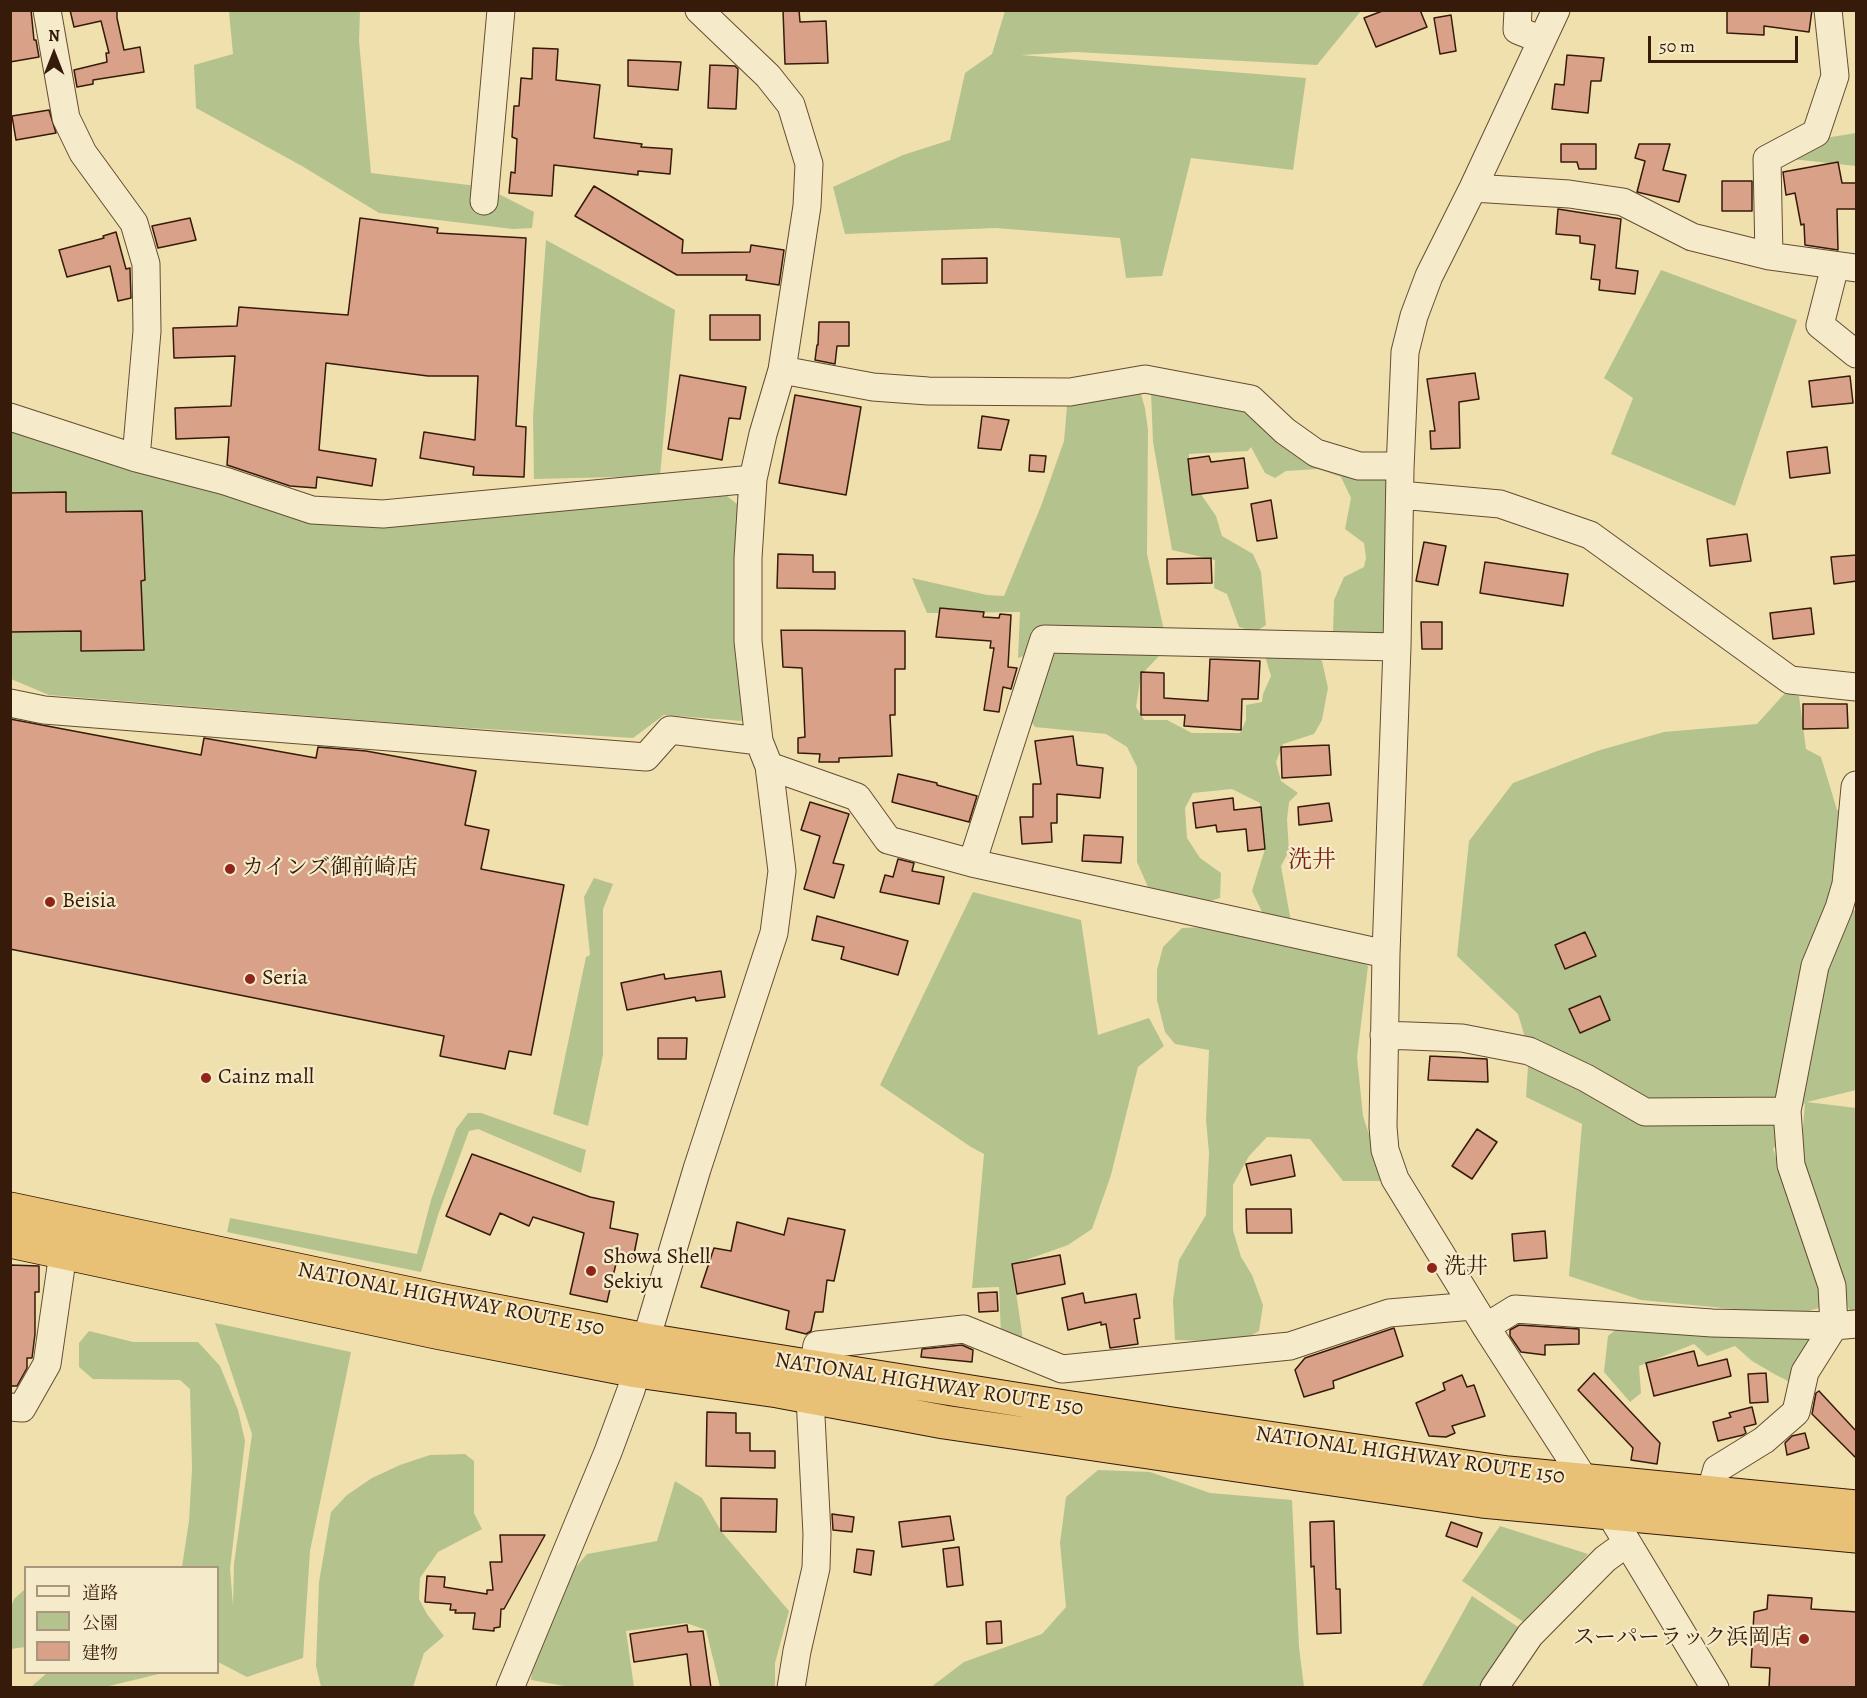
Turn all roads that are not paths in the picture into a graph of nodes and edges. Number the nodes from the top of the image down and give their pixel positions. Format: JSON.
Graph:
{"nodes":[{"id":1,"x":47,"y":10,"type":"edge"},
{"id":2,"x":501,"y":10,"type":"edge"},
{"id":3,"x":699,"y":10,"type":"edge"},
{"id":4,"x":1518,"y":10,"type":"edge"},
{"id":5,"x":1556,"y":10,"type":"edge"},
{"id":6,"x":1828,"y":10,"type":"edge"},
{"id":7,"x":1542,"y":40,"type":"junction"},
{"id":8,"x":1473,"y":188,"type":"junction"},
{"id":9,"x":484,"y":201,"type":"dead end"},
{"id":10,"x":1769,"y":256,"type":"junction"},
{"id":11,"x":1846,"y":267,"type":"edge"},
{"id":12,"x":1857,"y":354,"type":"edge"},
{"id":13,"x":782,"y":370,"type":"junction"},
{"id":14,"x":10,"y":417,"type":"edge"},
{"id":15,"x":136,"y":458,"type":"junction"},
{"id":16,"x":1400,"y":466,"type":"junction"},
{"id":17,"x":753,"y":479,"type":"junction"},
{"id":18,"x":1400,"y":495,"type":"junction"},
{"id":19,"x":1397,"y":647,"type":"junction"},
{"id":20,"x":1857,"y":687,"type":"edge"},
{"id":21,"x":10,"y":703,"type":"edge"},
{"id":22,"x":759,"y":741,"type":"junction"},
{"id":23,"x":769,"y":766,"type":"junction"},
{"id":24,"x":1857,"y":785,"type":"edge"},
{"id":25,"x":972,"y":864,"type":"junction"},
{"id":26,"x":1386,"y":954,"type":"junction"},
{"id":27,"x":1384,"y":1035,"type":"junction"},
{"id":28,"x":1787,"y":1111,"type":"junction"},
{"id":29,"x":10,"y":1209,"type":"edge"},
{"id":30,"x":10,"y":1241,"type":"edge"},
{"id":31,"x":63,"y":1252,"type":"junction"},
{"id":32,"x":1480,"y":1316,"type":"junction"},
{"id":33,"x":1845,"y":1325,"type":"edge"},
{"id":34,"x":646,"y":1340,"type":"junction"},
{"id":35,"x":637,"y":1371,"type":"junction"},
{"id":36,"x":812,"y":1382,"type":"junction"},
{"id":37,"x":10,"y":1407,"type":"edge"},
{"id":38,"x":1584,"y":1479,"type":"junction"},
{"id":39,"x":1710,"y":1492,"type":"junction"},
{"id":40,"x":1857,"y":1507,"type":"edge"},
{"id":41,"x":1610,"y":1514,"type":"junction"},
{"id":42,"x":1857,"y":1536,"type":"edge"},
{"id":43,"x":1627,"y":1542,"type":"junction"},
{"id":44,"x":510,"y":1688,"type":"edge"},
{"id":45,"x":791,"y":1688,"type":"edge"},
{"id":46,"x":1494,"y":1688,"type":"edge"},
{"id":47,"x":1715,"y":1688,"type":"edge"}],
"edges":[{"from":1,"to":15,"type":"street"},
{"from":2,"to":9,"type":"street"},
{"from":3,"to":13,"type":"street"},
{"from":4,"to":7,"type":"street"},
{"from":5,"to":7,"type":"street"},
{"from":6,"to":10,"type":"street"},
{"from":7,"to":8,"type":"street"},
{"from":8,"to":10,"type":"street"},
{"from":8,"to":16,"type":"street"},
{"from":10,"to":11,"type":"street"},
{"from":11,"to":12,"type":"street"},
{"from":13,"to":16,"type":"street"},
{"from":13,"to":17,"type":"street"},
{"from":14,"to":15,"type":"street"},
{"from":15,"to":17,"type":"street"},
{"from":16,"to":18,"type":"street"},
{"from":17,"to":22,"type":"street"},
{"from":18,"to":19,"type":"street"},
{"from":18,"to":20,"type":"street"},
{"from":19,"to":25,"type":"street"},
{"from":19,"to":26,"type":"street"},
{"from":21,"to":22,"type":"street"},
{"from":22,"to":23,"type":"street"},
{"from":23,"to":25,"type":"street"},
{"from":23,"to":34,"type":"street"},
{"from":24,"to":28,"type":"street"},
{"from":25,"to":26,"type":"street"},
{"from":26,"to":27,"type":"street"},
{"from":27,"to":28,"type":"street"},
{"from":27,"to":32,"type":"street"},
{"from":28,"to":33,"type":"street"},
{"from":29,"to":34,"type":"highway","name":"NATIONAL HIGHWAY ROUTE 150"},
{"from":30,"to":31,"type":"highway","name":"NATIONAL HIGHWAY ROUTE 150"},
{"from":31,"to":35,"type":"highway","name":"NATIONAL HIGHWAY ROUTE 150"},
{"from":31,"to":37,"type":"street"},
{"from":32,"to":33,"type":"street"},
{"from":32,"to":36,"type":"street"},
{"from":32,"to":38,"type":"street"},
{"from":33,"to":39,"type":"street"},
{"from":34,"to":35,"type":"street"},
{"from":34,"to":36,"type":"highway","name":"NATIONAL HIGHWAY ROUTE 150"},
{"from":35,"to":36,"type":"highway","name":"NATIONAL HIGHWAY ROUTE 150"},
{"from":35,"to":44,"type":"street"},
{"from":36,"to":38,"type":"highway","name":"NATIONAL HIGHWAY ROUTE 150"},
{"from":36,"to":41,"type":"highway","name":"NATIONAL HIGHWAY ROUTE 150"},
{"from":36,"to":45,"type":"street"},
{"from":38,"to":39,"type":"highway","name":"NATIONAL HIGHWAY ROUTE 150"},
{"from":38,"to":41,"type":"street"},
{"from":39,"to":40,"type":"highway","name":"NATIONAL HIGHWAY ROUTE 150"},
{"from":41,"to":42,"type":"highway","name":"NATIONAL HIGHWAY ROUTE 150"},
{"from":41,"to":43,"type":"street"},
{"from":43,"to":46,"type":"street"},
{"from":43,"to":47,"type":"street"}]}
